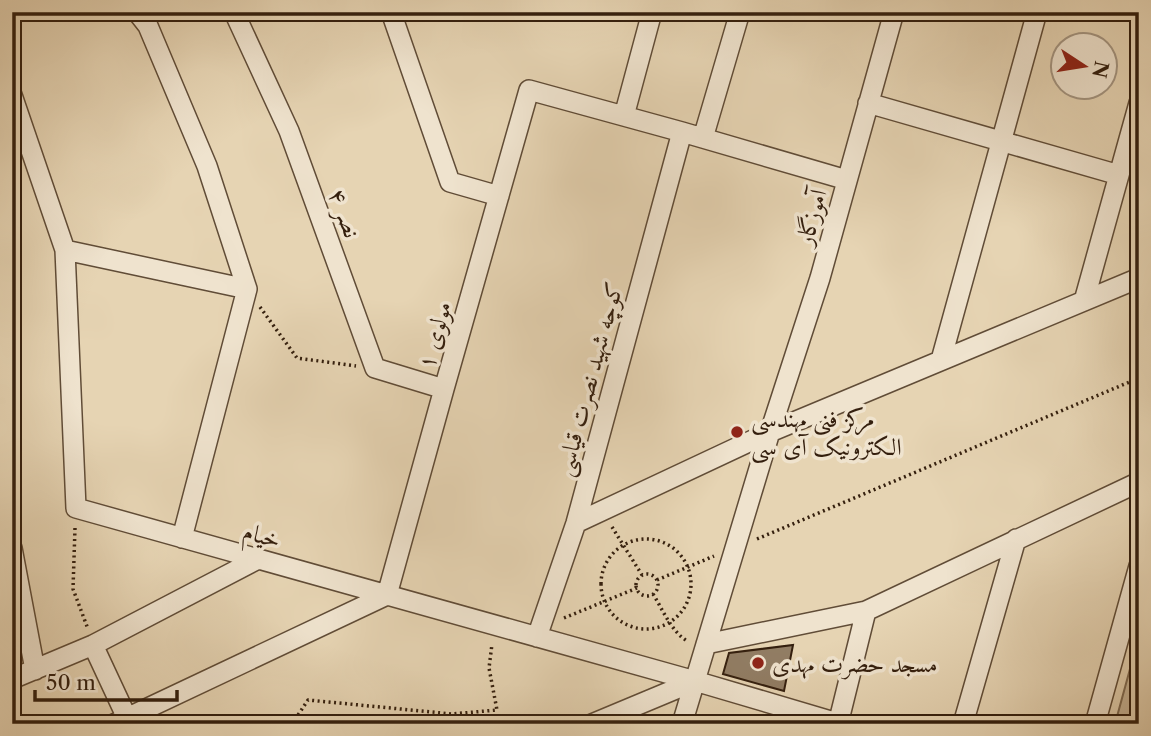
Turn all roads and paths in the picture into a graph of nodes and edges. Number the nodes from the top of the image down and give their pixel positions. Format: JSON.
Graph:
{"nodes":[{"id":1,"x":137,"y":12,"type":"edge"},
{"id":2,"x":234,"y":12,"type":"edge"},
{"id":3,"x":391,"y":12,"type":"edge"},
{"id":4,"x":652,"y":12,"type":"edge"},
{"id":5,"x":740,"y":12,"type":"edge"},
{"id":6,"x":894,"y":12,"type":"edge"},
{"id":7,"x":1037,"y":12,"type":"edge"},
{"id":8,"x":12,"y":95,"type":"edge"},
{"id":9,"x":868,"y":103,"type":"junction"},
{"id":10,"x":1139,"y":103,"type":"edge"},
{"id":11,"x":624,"y":116,"type":"junction"},
{"id":12,"x":682,"y":132,"type":"junction"},
{"id":13,"x":702,"y":138,"type":"junction"},
{"id":14,"x":1003,"y":141,"type":"junction"},
{"id":15,"x":1119,"y":175,"type":"junction"},
{"id":16,"x":847,"y":180,"type":"junction"},
{"id":17,"x":499,"y":196,"type":"junction"},
{"id":18,"x":65,"y":250,"type":"junction"},
{"id":19,"x":1139,"y":278,"type":"edge"},
{"id":20,"x":247,"y":289,"type":"junction"},
{"id":21,"x":1084,"y":301,"type":"junction"},
{"id":22,"x":941,"y":360,"type":"junction"},
{"id":23,"x":375,"y":368,"type":"junction"},
{"id":24,"x":1139,"y":378,"type":"edge"},
{"id":25,"x":444,"y":389,"type":"junction"},
{"id":26,"x":770,"y":432,"type":"junction"},
{"id":27,"x":1139,"y":482,"type":"edge"},
{"id":28,"x":76,"y":508,"type":"junction"},
{"id":29,"x":576,"y":523,"type":"junction"},
{"id":30,"x":182,"y":538,"type":"junction"},
{"id":31,"x":1016,"y":539,"type":"junction"},
{"id":32,"x":622,"y":545,"type":"junction"},
{"id":33,"x":12,"y":548,"type":"edge"},
{"id":34,"x":735,"y":548,"type":"junction"},
{"id":35,"x":258,"y":559,"type":"junction"},
{"id":36,"x":687,"y":566,"type":"junction"},
{"id":37,"x":1139,"y":566,"type":"edge"},
{"id":38,"x":14,"y":572,"type":"edge"},
{"id":39,"x":642,"y":575,"type":"junction"},
{"id":40,"x":657,"y":580,"type":"junction"},
{"id":41,"x":637,"y":588,"type":"junction"},
{"id":42,"x":653,"y":594,"type":"junction"},
{"id":43,"x":387,"y":595,"type":"junction"},
{"id":44,"x":604,"y":601,"type":"junction"},
{"id":45,"x":866,"y":611,"type":"junction"},
{"id":46,"x":670,"y":623,"type":"junction"},
{"id":47,"x":495,"y":625,"type":"junction"},
{"id":48,"x":538,"y":632,"type":"junction"},
{"id":49,"x":93,"y":645,"type":"junction"},
{"id":50,"x":705,"y":648,"type":"junction"},
{"id":51,"x":35,"y":670,"type":"junction"},
{"id":52,"x":12,"y":679,"type":"edge"},
{"id":53,"x":695,"y":681,"type":"junction"},
{"id":54,"x":121,"y":721,"type":"edge"},
{"id":55,"x":839,"y":723,"type":"edge"},
{"id":56,"x":292,"y":724,"type":"edge"},
{"id":57,"x":592,"y":724,"type":"edge"},
{"id":58,"x":682,"y":724,"type":"edge"},
{"id":59,"x":963,"y":724,"type":"edge"},
{"id":60,"x":1096,"y":724,"type":"edge"}],
"edges":[{"from":1,"to":20,"type":"street"},
{"from":2,"to":23,"type":"street","name":"نصر ۴"},
{"from":3,"to":17,"type":"street"},
{"from":4,"to":11,"type":"street"},
{"from":5,"to":13,"type":"street"},
{"from":6,"to":9,"type":"street","name":"آموزگار"},
{"from":7,"to":14,"type":"street"},
{"from":8,"to":18,"type":"street"},
{"from":9,"to":14,"type":"street"},
{"from":9,"to":16,"type":"street","name":"آموزگار"},
{"from":10,"to":15,"type":"street"},
{"from":11,"to":12,"type":"street"},
{"from":11,"to":17,"type":"street","name":"مولوی ۱"},
{"from":12,"to":13,"type":"street"},
{"from":12,"to":29,"type":"street","name":"کوچه شهید نصرت قیاسی"},
{"from":13,"to":16,"type":"street"},
{"from":14,"to":15,"type":"street"},
{"from":14,"to":22,"type":"street"},
{"from":15,"to":21,"type":"street"},
{"from":16,"to":26,"type":"street","name":"آموزگار"},
{"from":17,"to":25,"type":"street","name":"مولوی ۱"},
{"from":18,"to":20,"type":"street"},
{"from":18,"to":28,"type":"street"},
{"from":19,"to":21,"type":"street"},
{"from":20,"to":23,"type":"path"},
{"from":20,"to":30,"type":"street"},
{"from":21,"to":22,"type":"street"},
{"from":22,"to":26,"type":"street"},
{"from":23,"to":25,"type":"street"},
{"from":24,"to":34,"type":"path"},
{"from":25,"to":43,"type":"street","name":"مولوی ۱"},
{"from":26,"to":29,"type":"street"},
{"from":26,"to":34,"type":"street","name":"آموزگار"},
{"from":27,"to":31,"type":"street"},
{"from":28,"to":30,"type":"street","name":"خیام"},
{"from":28,"to":49,"type":"path"},
{"from":29,"to":48,"type":"street","name":"کوچه شهید نصرت قیاسی"},
{"from":30,"to":35,"type":"street","name":"خیام"},
{"from":31,"to":45,"type":"street"},
{"from":31,"to":59,"type":"street"},
{"from":32,"to":36,"type":"path"},
{"from":32,"to":39,"type":"path"},
{"from":32,"to":44,"type":"path"},
{"from":33,"to":38,"type":"street"},
{"from":34,"to":50,"type":"street","name":"آموزگار"},
{"from":35,"to":43,"type":"street","name":"خیام"},
{"from":35,"to":49,"type":"street"},
{"from":36,"to":40,"type":"path"},
{"from":36,"to":46,"type":"path"},
{"from":37,"to":60,"type":"street"},
{"from":38,"to":51,"type":"street"},
{"from":39,"to":40,"type":"path"},
{"from":39,"to":41,"type":"path"},
{"from":40,"to":42,"type":"path"},
{"from":41,"to":42,"type":"path"},
{"from":41,"to":44,"type":"path"},
{"from":42,"to":46,"type":"path"},
{"from":43,"to":47,"type":"street","name":"خیام"},
{"from":43,"to":54,"type":"street"},
{"from":44,"to":46,"type":"path"},
{"from":44,"to":48,"type":"path"},
{"from":45,"to":50,"type":"street"},
{"from":45,"to":55,"type":"street"},
{"from":46,"to":50,"type":"path"},
{"from":47,"to":48,"type":"street","name":"خیام"},
{"from":47,"to":56,"type":"path"},
{"from":48,"to":53,"type":"street","name":"خیام"},
{"from":49,"to":51,"type":"street"},
{"from":49,"to":54,"type":"street"},
{"from":50,"to":53,"type":"street","name":"آموزگار"},
{"from":51,"to":52,"type":"street"},
{"from":53,"to":55,"type":"street","name":"خیام"},
{"from":53,"to":57,"type":"street"},
{"from":53,"to":58,"type":"street","name":"آموزگار"}]}
